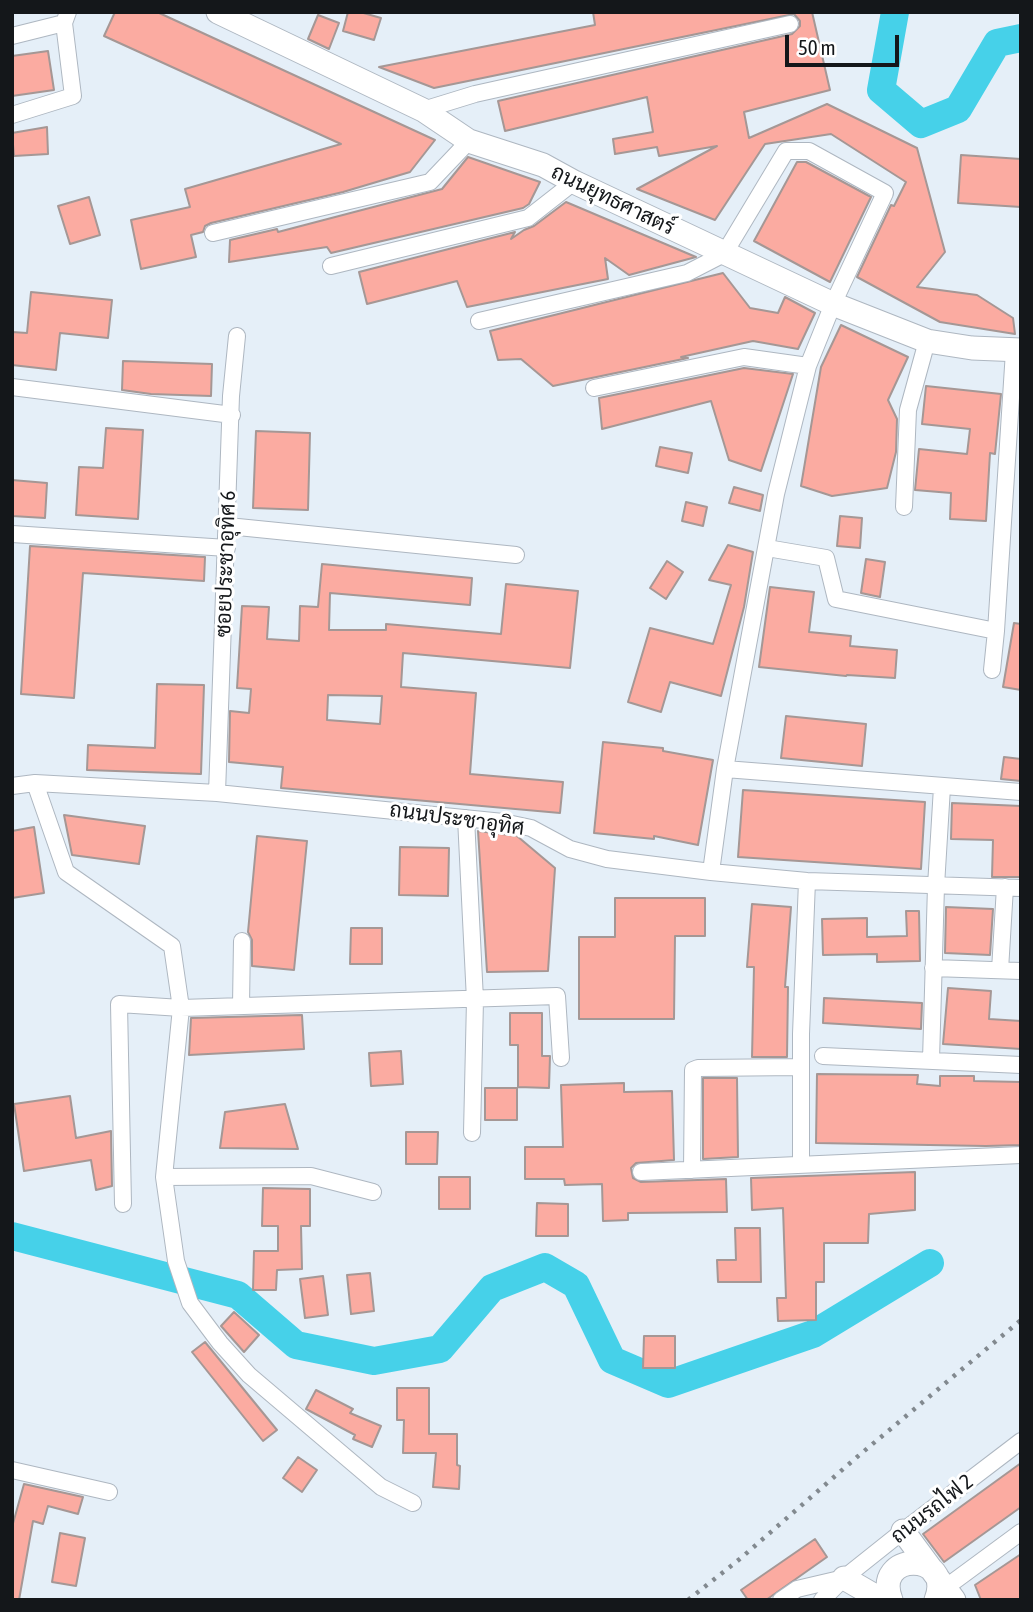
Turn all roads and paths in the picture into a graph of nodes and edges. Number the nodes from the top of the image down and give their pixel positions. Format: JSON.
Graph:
{"nodes":[{"id":1,"x":221,"y":13,"type":"edge"},
{"id":2,"x":66,"y":18,"type":"edge"},
{"id":3,"x":790,"y":24,"type":"dead end"},
{"id":4,"x":12,"y":36,"type":"edge"},
{"id":5,"x":423,"y":110,"type":"junction"},
{"id":6,"x":12,"y":115,"type":"edge"},
{"id":7,"x":469,"y":141,"type":"junction"},
{"id":8,"x":574,"y":182,"type":"junction"},
{"id":9,"x":213,"y":233,"type":"dead end"},
{"id":10,"x":724,"y":254,"type":"junction"},
{"id":11,"x":331,"y":266,"type":"dead end"},
{"id":12,"x":833,"y":304,"type":"junction"},
{"id":13,"x":479,"y":321,"type":"dead end"},
{"id":14,"x":237,"y":336,"type":"dead end"},
{"id":15,"x":927,"y":341,"type":"junction"},
{"id":16,"x":1018,"y":350,"type":"edge"},
{"id":17,"x":808,"y":366,"type":"junction"},
{"id":18,"x":12,"y":387,"type":"edge"},
{"id":19,"x":594,"y":388,"type":"dead end"},
{"id":20,"x":232,"y":415,"type":"junction"},
{"id":21,"x":904,"y":507,"type":"dead end"},
{"id":22,"x":228,"y":526,"type":"junction"},
{"id":23,"x":12,"y":534,"type":"edge"},
{"id":24,"x":227,"y":548,"type":"junction"},
{"id":25,"x":767,"y":548,"type":"junction"},
{"id":26,"x":516,"y":555,"type":"dead end"},
{"id":27,"x":996,"y":631,"type":"junction"},
{"id":28,"x":992,"y":670,"type":"dead end"},
{"id":29,"x":725,"y":769,"type":"junction"},
{"id":30,"x":35,"y":783,"type":"junction"},
{"id":31,"x":12,"y":786,"type":"edge"},
{"id":32,"x":942,"y":788,"type":"junction"},
{"id":33,"x":1021,"y":792,"type":"edge"},
{"id":34,"x":216,"y":793,"type":"junction"},
{"id":35,"x":466,"y":818,"type":"junction"},
{"id":36,"x":710,"y":872,"type":"junction"},
{"id":37,"x":807,"y":881,"type":"junction"},
{"id":38,"x":936,"y":886,"type":"junction"},
{"id":39,"x":1013,"y":888,"type":"edge"},
{"id":40,"x":242,"y":942,"type":"dead end"},
{"id":41,"x":933,"y":968,"type":"junction"},
{"id":42,"x":1000,"y":970,"type":"junction"},
{"id":43,"x":1021,"y":971,"type":"edge"},
{"id":44,"x":475,"y":1000,"type":"junction"},
{"id":45,"x":241,"y":1005,"type":"junction"},
{"id":46,"x":181,"y":1008,"type":"junction"},
{"id":47,"x":823,"y":1056,"type":"dead end"},
{"id":48,"x":561,"y":1058,"type":"dead end"},
{"id":49,"x":931,"y":1060,"type":"junction"},
{"id":50,"x":1021,"y":1065,"type":"edge"},
{"id":51,"x":801,"y":1067,"type":"junction"},
{"id":52,"x":472,"y":1133,"type":"dead end"},
{"id":53,"x":1021,"y":1155,"type":"edge"},
{"id":54,"x":801,"y":1164,"type":"junction"},
{"id":55,"x":692,"y":1170,"type":"junction"},
{"id":56,"x":641,"y":1172,"type":"dead end"},
{"id":57,"x":164,"y":1177,"type":"junction"},
{"id":58,"x":373,"y":1192,"type":"dead end"},
{"id":59,"x":123,"y":1204,"type":"dead end"},
{"id":60,"x":1021,"y":1441,"type":"edge"},
{"id":61,"x":12,"y":1470,"type":"edge"},
{"id":62,"x":109,"y":1492,"type":"dead end"},
{"id":63,"x":413,"y":1503,"type":"dead end"},
{"id":64,"x":903,"y":1531,"type":"junction"},
{"id":65,"x":1021,"y":1532,"type":"edge"},
{"id":66,"x":844,"y":1578,"type":"junction"},
{"id":67,"x":797,"y":1589,"type":"junction"},
{"id":68,"x":942,"y":1591,"type":"edge"},
{"id":69,"x":780,"y":1600,"type":"edge"},
{"id":70,"x":811,"y":1600,"type":"edge"},
{"id":71,"x":822,"y":1600,"type":"edge"},
{"id":72,"x":882,"y":1600,"type":"edge"},
{"id":73,"x":891,"y":1600,"type":"edge"}],
"edges":[{"from":1,"to":5,"type":"street","name":"ถนนยุทธศาสตร์"},
{"from":2,"to":4,"type":"street"},
{"from":2,"to":6,"type":"street"},
{"from":3,"to":5,"type":"street"},
{"from":5,"to":7,"type":"street","name":"ถนนยุทธศาสตร์"},
{"from":7,"to":8,"type":"street","name":"ถนนยุทธศาสตร์"},
{"from":7,"to":9,"type":"street"},
{"from":8,"to":10,"type":"street","name":"ถนนยุทธศาสตร์"},
{"from":8,"to":11,"type":"street"},
{"from":10,"to":12,"type":"street","name":"ถนนยุทธศาสตร์"},
{"from":10,"to":12,"type":"street"},
{"from":10,"to":13,"type":"street"},
{"from":12,"to":15,"type":"street","name":"ถนนยุทธศาสตร์"},
{"from":12,"to":17,"type":"street"},
{"from":14,"to":20,"type":"street","name":"ซอยประชาอุทิศ 6"},
{"from":15,"to":16,"type":"street","name":"ถนนยุทธศาสตร์"},
{"from":15,"to":21,"type":"street"},
{"from":16,"to":27,"type":"street"},
{"from":17,"to":19,"type":"street"},
{"from":17,"to":25,"type":"street"},
{"from":18,"to":20,"type":"street"},
{"from":20,"to":22,"type":"street","name":"ซอยประชาอุทิศ 6"},
{"from":22,"to":24,"type":"street","name":"ซอยประชาอุทิศ 6"},
{"from":22,"to":26,"type":"street"},
{"from":23,"to":24,"type":"street"},
{"from":24,"to":34,"type":"street","name":"ซอยประชาอุทิศ 6"},
{"from":25,"to":27,"type":"street"},
{"from":25,"to":29,"type":"street"},
{"from":27,"to":28,"type":"street"},
{"from":29,"to":32,"type":"street"},
{"from":29,"to":36,"type":"street"},
{"from":30,"to":31,"type":"street","name":"ถนนประชาอุทิศ"},
{"from":30,"to":34,"type":"street","name":"ถนนประชาอุทิศ"},
{"from":30,"to":46,"type":"street"},
{"from":32,"to":33,"type":"street"},
{"from":32,"to":38,"type":"street"},
{"from":34,"to":35,"type":"street","name":"ถนนประชาอุทิศ"},
{"from":35,"to":36,"type":"street","name":"ถนนประชาอุทิศ"},
{"from":35,"to":44,"type":"street"},
{"from":36,"to":37,"type":"street","name":"ถนนประชาอุทิศ"},
{"from":37,"to":38,"type":"street","name":"ถนนประชาอุทิศ"},
{"from":37,"to":51,"type":"street"},
{"from":38,"to":39,"type":"street","name":"ถนนประชาอุทิศ"},
{"from":38,"to":41,"type":"street"},
{"from":39,"to":42,"type":"street"},
{"from":40,"to":45,"type":"street"},
{"from":41,"to":42,"type":"street"},
{"from":41,"to":49,"type":"street"},
{"from":42,"to":43,"type":"street"},
{"from":44,"to":45,"type":"street"},
{"from":44,"to":48,"type":"street"},
{"from":44,"to":52,"type":"street"},
{"from":45,"to":46,"type":"street"},
{"from":46,"to":57,"type":"street"},
{"from":46,"to":59,"type":"street"},
{"from":47,"to":49,"type":"street"},
{"from":49,"to":50,"type":"street"},
{"from":51,"to":54,"type":"street"},
{"from":51,"to":55,"type":"street"},
{"from":53,"to":54,"type":"street"},
{"from":54,"to":55,"type":"street"},
{"from":55,"to":56,"type":"street"},
{"from":57,"to":58,"type":"street"},
{"from":57,"to":63,"type":"street"},
{"from":60,"to":64,"type":"street","name":"ถนนรถไฟ 2"},
{"from":61,"to":62,"type":"street"},
{"from":64,"to":66,"type":"street","name":"ถนนรถไฟ 2"},
{"from":64,"to":68,"type":"street"},
{"from":65,"to":68,"type":"street"},
{"from":66,"to":67,"type":"street","name":"ถนนรถไฟ 2"},
{"from":66,"to":71,"type":"street","name":"ถนนรถไฟ 2"},
{"from":66,"to":72,"type":"street"},
{"from":67,"to":69,"type":"street","name":"ถนนรถไฟ 2"},
{"from":67,"to":70,"type":"street"},
{"from":68,"to":73,"type":"street"}]}
